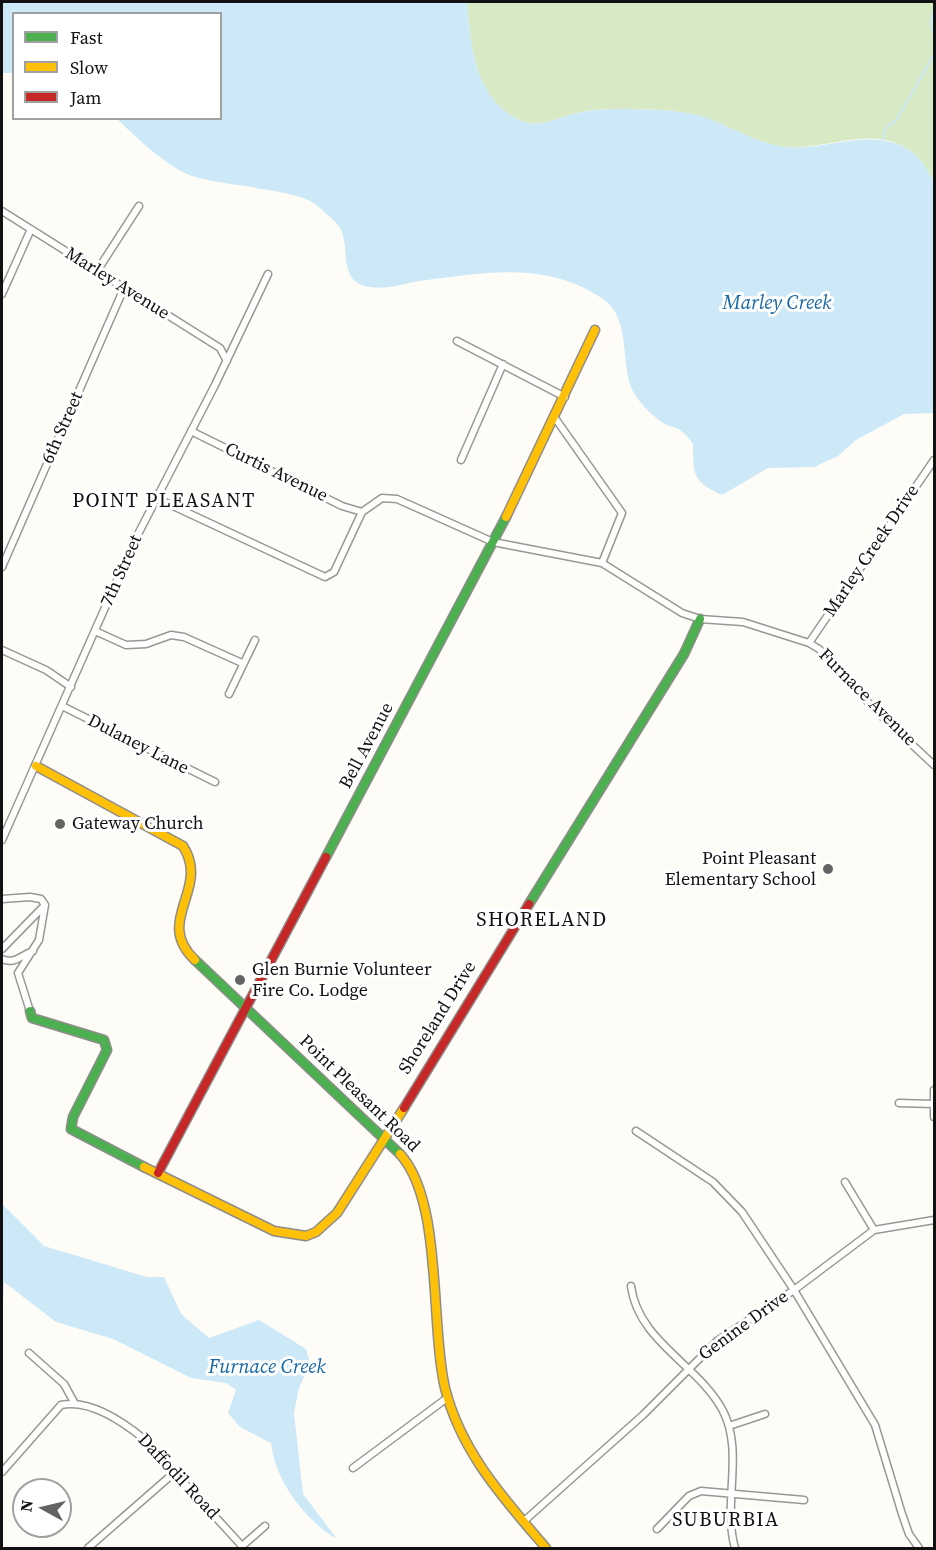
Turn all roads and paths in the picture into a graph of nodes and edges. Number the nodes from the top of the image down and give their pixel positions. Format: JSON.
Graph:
{"nodes":[{"id":1,"x":139,"y":206,"type":"dead end"},
{"id":2,"x":2,"y":211,"type":"edge"},
{"id":3,"x":31,"y":229,"type":"junction"},
{"id":4,"x":97,"y":271,"type":"junction"},
{"id":5,"x":268,"y":274,"type":"dead end"},
{"id":6,"x":124,"y":288,"type":"junction"},
{"id":7,"x":2,"y":294,"type":"edge"},
{"id":8,"x":595,"y":330,"type":"dead end"},
{"id":9,"x":458,"y":341,"type":"dead end"},
{"id":10,"x":227,"y":361,"type":"junction"},
{"id":11,"x":503,"y":364,"type":"junction"},
{"id":12,"x":565,"y":397,"type":"junction"},
{"id":13,"x":555,"y":418,"type":"junction"},
{"id":14,"x":191,"y":431,"type":"junction"},
{"id":15,"x":461,"y":460,"type":"dead end"},
{"id":16,"x":934,"y":460,"type":"edge"},
{"id":17,"x":156,"y":498,"type":"junction"},
{"id":18,"x":362,"y":512,"type":"junction"},
{"id":19,"x":493,"y":542,"type":"junction"},
{"id":20,"x":602,"y":564,"type":"junction"},
{"id":21,"x":2,"y":567,"type":"edge"},
{"id":22,"x":700,"y":620,"type":"junction"},
{"id":23,"x":95,"y":632,"type":"junction"},
{"id":24,"x":255,"y":640,"type":"dead end"},
{"id":25,"x":810,"y":643,"type":"junction"},
{"id":26,"x":2,"y":650,"type":"edge"},
{"id":27,"x":242,"y":663,"type":"junction"},
{"id":28,"x":71,"y":687,"type":"junction"},
{"id":29,"x":229,"y":694,"type":"dead end"},
{"id":30,"x":62,"y":706,"type":"junction"},
{"id":31,"x":934,"y":765,"type":"edge"},
{"id":32,"x":36,"y":766,"type":"junction"},
{"id":33,"x":215,"y":782,"type":"dead end"},
{"id":34,"x":2,"y":840,"type":"edge"},
{"id":35,"x":2,"y":899,"type":"edge"},
{"id":36,"x":45,"y":905,"type":"junction"},
{"id":37,"x":2,"y":949,"type":"edge"},
{"id":38,"x":33,"y":951,"type":"junction"},
{"id":39,"x":2,"y":958,"type":"edge"},
{"id":40,"x":245,"y":1008,"type":"junction"},
{"id":41,"x":29,"y":1010,"type":"joint"},
{"id":42,"x":934,"y":1090,"type":"edge"},
{"id":43,"x":899,"y":1104,"type":"dead end"},
{"id":44,"x":934,"y":1104,"type":"edge"},
{"id":45,"x":934,"y":1117,"type":"edge"},
{"id":46,"x":636,"y":1131,"type":"dead end"},
{"id":47,"x":384,"y":1137,"type":"junction"},
{"id":48,"x":158,"y":1173,"type":"junction"},
{"id":49,"x":845,"y":1182,"type":"dead end"},
{"id":50,"x":934,"y":1220,"type":"edge"},
{"id":51,"x":874,"y":1230,"type":"junction"},
{"id":52,"x":631,"y":1286,"type":"dead end"},
{"id":53,"x":794,"y":1290,"type":"junction"},
{"id":54,"x":29,"y":1353,"type":"dead end"},
{"id":55,"x":687,"y":1368,"type":"junction"},
{"id":56,"x":447,"y":1398,"type":"junction"},
{"id":57,"x":75,"y":1404,"type":"junction"},
{"id":58,"x":765,"y":1414,"type":"dead end"},
{"id":59,"x":729,"y":1426,"type":"junction"},
{"id":60,"x":353,"y":1468,"type":"dead end"},
{"id":61,"x":2,"y":1472,"type":"edge"},
{"id":62,"x":176,"y":1472,"type":"junction"},
{"id":63,"x":729,"y":1492,"type":"junction"},
{"id":64,"x":804,"y":1500,"type":"dead end"},
{"id":65,"x":523,"y":1522,"type":"junction"},
{"id":66,"x":265,"y":1526,"type":"dead end"},
{"id":67,"x":657,"y":1529,"type":"dead end"},
{"id":68,"x":241,"y":1547,"type":"edge"},
{"id":69,"x":88,"y":1548,"type":"edge"},
{"id":70,"x":546,"y":1548,"type":"edge"},
{"id":71,"x":735,"y":1548,"type":"edge"},
{"id":72,"x":919,"y":1548,"type":"edge"}],
"edges":[{"from":1,"to":4,"type":"street"},
{"from":2,"to":3,"type":"street","name":"Marley Avenue"},
{"from":3,"to":4,"type":"street","name":"Marley Avenue"},
{"from":3,"to":7,"type":"street"},
{"from":4,"to":6,"type":"street","name":"Marley Avenue"},
{"from":5,"to":10,"type":"street","name":"7th Street"},
{"from":6,"to":10,"type":"street","name":"Marley Avenue"},
{"from":6,"to":21,"type":"street","name":"6th Street"},
{"from":8,"to":12,"type":"street","name":"Bell Avenue"},
{"from":9,"to":11,"type":"street"},
{"from":10,"to":14,"type":"street","name":"7th Street"},
{"from":11,"to":12,"type":"street"},
{"from":11,"to":15,"type":"street"},
{"from":12,"to":13,"type":"street","name":"Bell Avenue"},
{"from":13,"to":19,"type":"street","name":"Bell Avenue"},
{"from":13,"to":20,"type":"street"},
{"from":14,"to":17,"type":"street","name":"7th Street"},
{"from":14,"to":18,"type":"street","name":"Curtis Avenue"},
{"from":16,"to":25,"type":"street","name":"Marley Creek Drive"},
{"from":17,"to":18,"type":"street"},
{"from":17,"to":23,"type":"street","name":"7th Street"},
{"from":18,"to":19,"type":"street","name":"Furnace Avenue"},
{"from":19,"to":20,"type":"street","name":"Furnace Avenue"},
{"from":19,"to":40,"type":"street","name":"Bell Avenue"},
{"from":20,"to":22,"type":"street","name":"Furnace Avenue"},
{"from":22,"to":25,"type":"street","name":"Furnace Avenue"},
{"from":22,"to":47,"type":"street","name":"Shoreland Drive"},
{"from":23,"to":27,"type":"street"},
{"from":23,"to":28,"type":"street","name":"7th Street"},
{"from":24,"to":27,"type":"street"},
{"from":25,"to":31,"type":"street","name":"Furnace Avenue"},
{"from":26,"to":28,"type":"street"},
{"from":27,"to":29,"type":"street"},
{"from":28,"to":30,"type":"street","name":"7th Street"},
{"from":30,"to":32,"type":"street","name":"7th Street"},
{"from":30,"to":33,"type":"street","name":"Dulaney Lane"},
{"from":32,"to":34,"type":"street","name":"7th Street"},
{"from":32,"to":40,"type":"street","name":"Point Pleasant Road"},
{"from":35,"to":36,"type":"street"},
{"from":36,"to":37,"type":"street"},
{"from":36,"to":38,"type":"street"},
{"from":38,"to":39,"type":"street"},
{"from":38,"to":41,"type":"street"},
{"from":40,"to":47,"type":"street","name":"Point Pleasant Road"},
{"from":40,"to":48,"type":"street","name":"Bell Avenue"},
{"from":41,"to":48,"type":"street","name":"Shoreland Drive"},
{"from":42,"to":44,"type":"street"},
{"from":43,"to":44,"type":"street"},
{"from":44,"to":45,"type":"street"},
{"from":46,"to":53,"type":"street"},
{"from":47,"to":48,"type":"street","name":"Shoreland Drive"},
{"from":47,"to":56,"type":"street","name":"Point Pleasant Road"},
{"from":49,"to":51,"type":"street"},
{"from":50,"to":51,"type":"street","name":"Genine Drive"},
{"from":51,"to":53,"type":"street","name":"Genine Drive"},
{"from":52,"to":55,"type":"street"},
{"from":53,"to":55,"type":"street","name":"Genine Drive"},
{"from":53,"to":72,"type":"street"},
{"from":54,"to":57,"type":"street"},
{"from":55,"to":59,"type":"street"},
{"from":55,"to":65,"type":"street","name":"Genine Drive"},
{"from":56,"to":60,"type":"street"},
{"from":56,"to":65,"type":"street","name":"Point Pleasant Road"},
{"from":57,"to":61,"type":"street"},
{"from":57,"to":62,"type":"street","name":"Daffodil Road"},
{"from":58,"to":59,"type":"street"},
{"from":59,"to":63,"type":"street"},
{"from":62,"to":68,"type":"street","name":"Daffodil Road"},
{"from":62,"to":69,"type":"street"},
{"from":63,"to":64,"type":"street"},
{"from":63,"to":67,"type":"street"},
{"from":63,"to":71,"type":"street"},
{"from":65,"to":70,"type":"street","name":"Point Pleasant Road"},
{"from":66,"to":68,"type":"street"}]}
